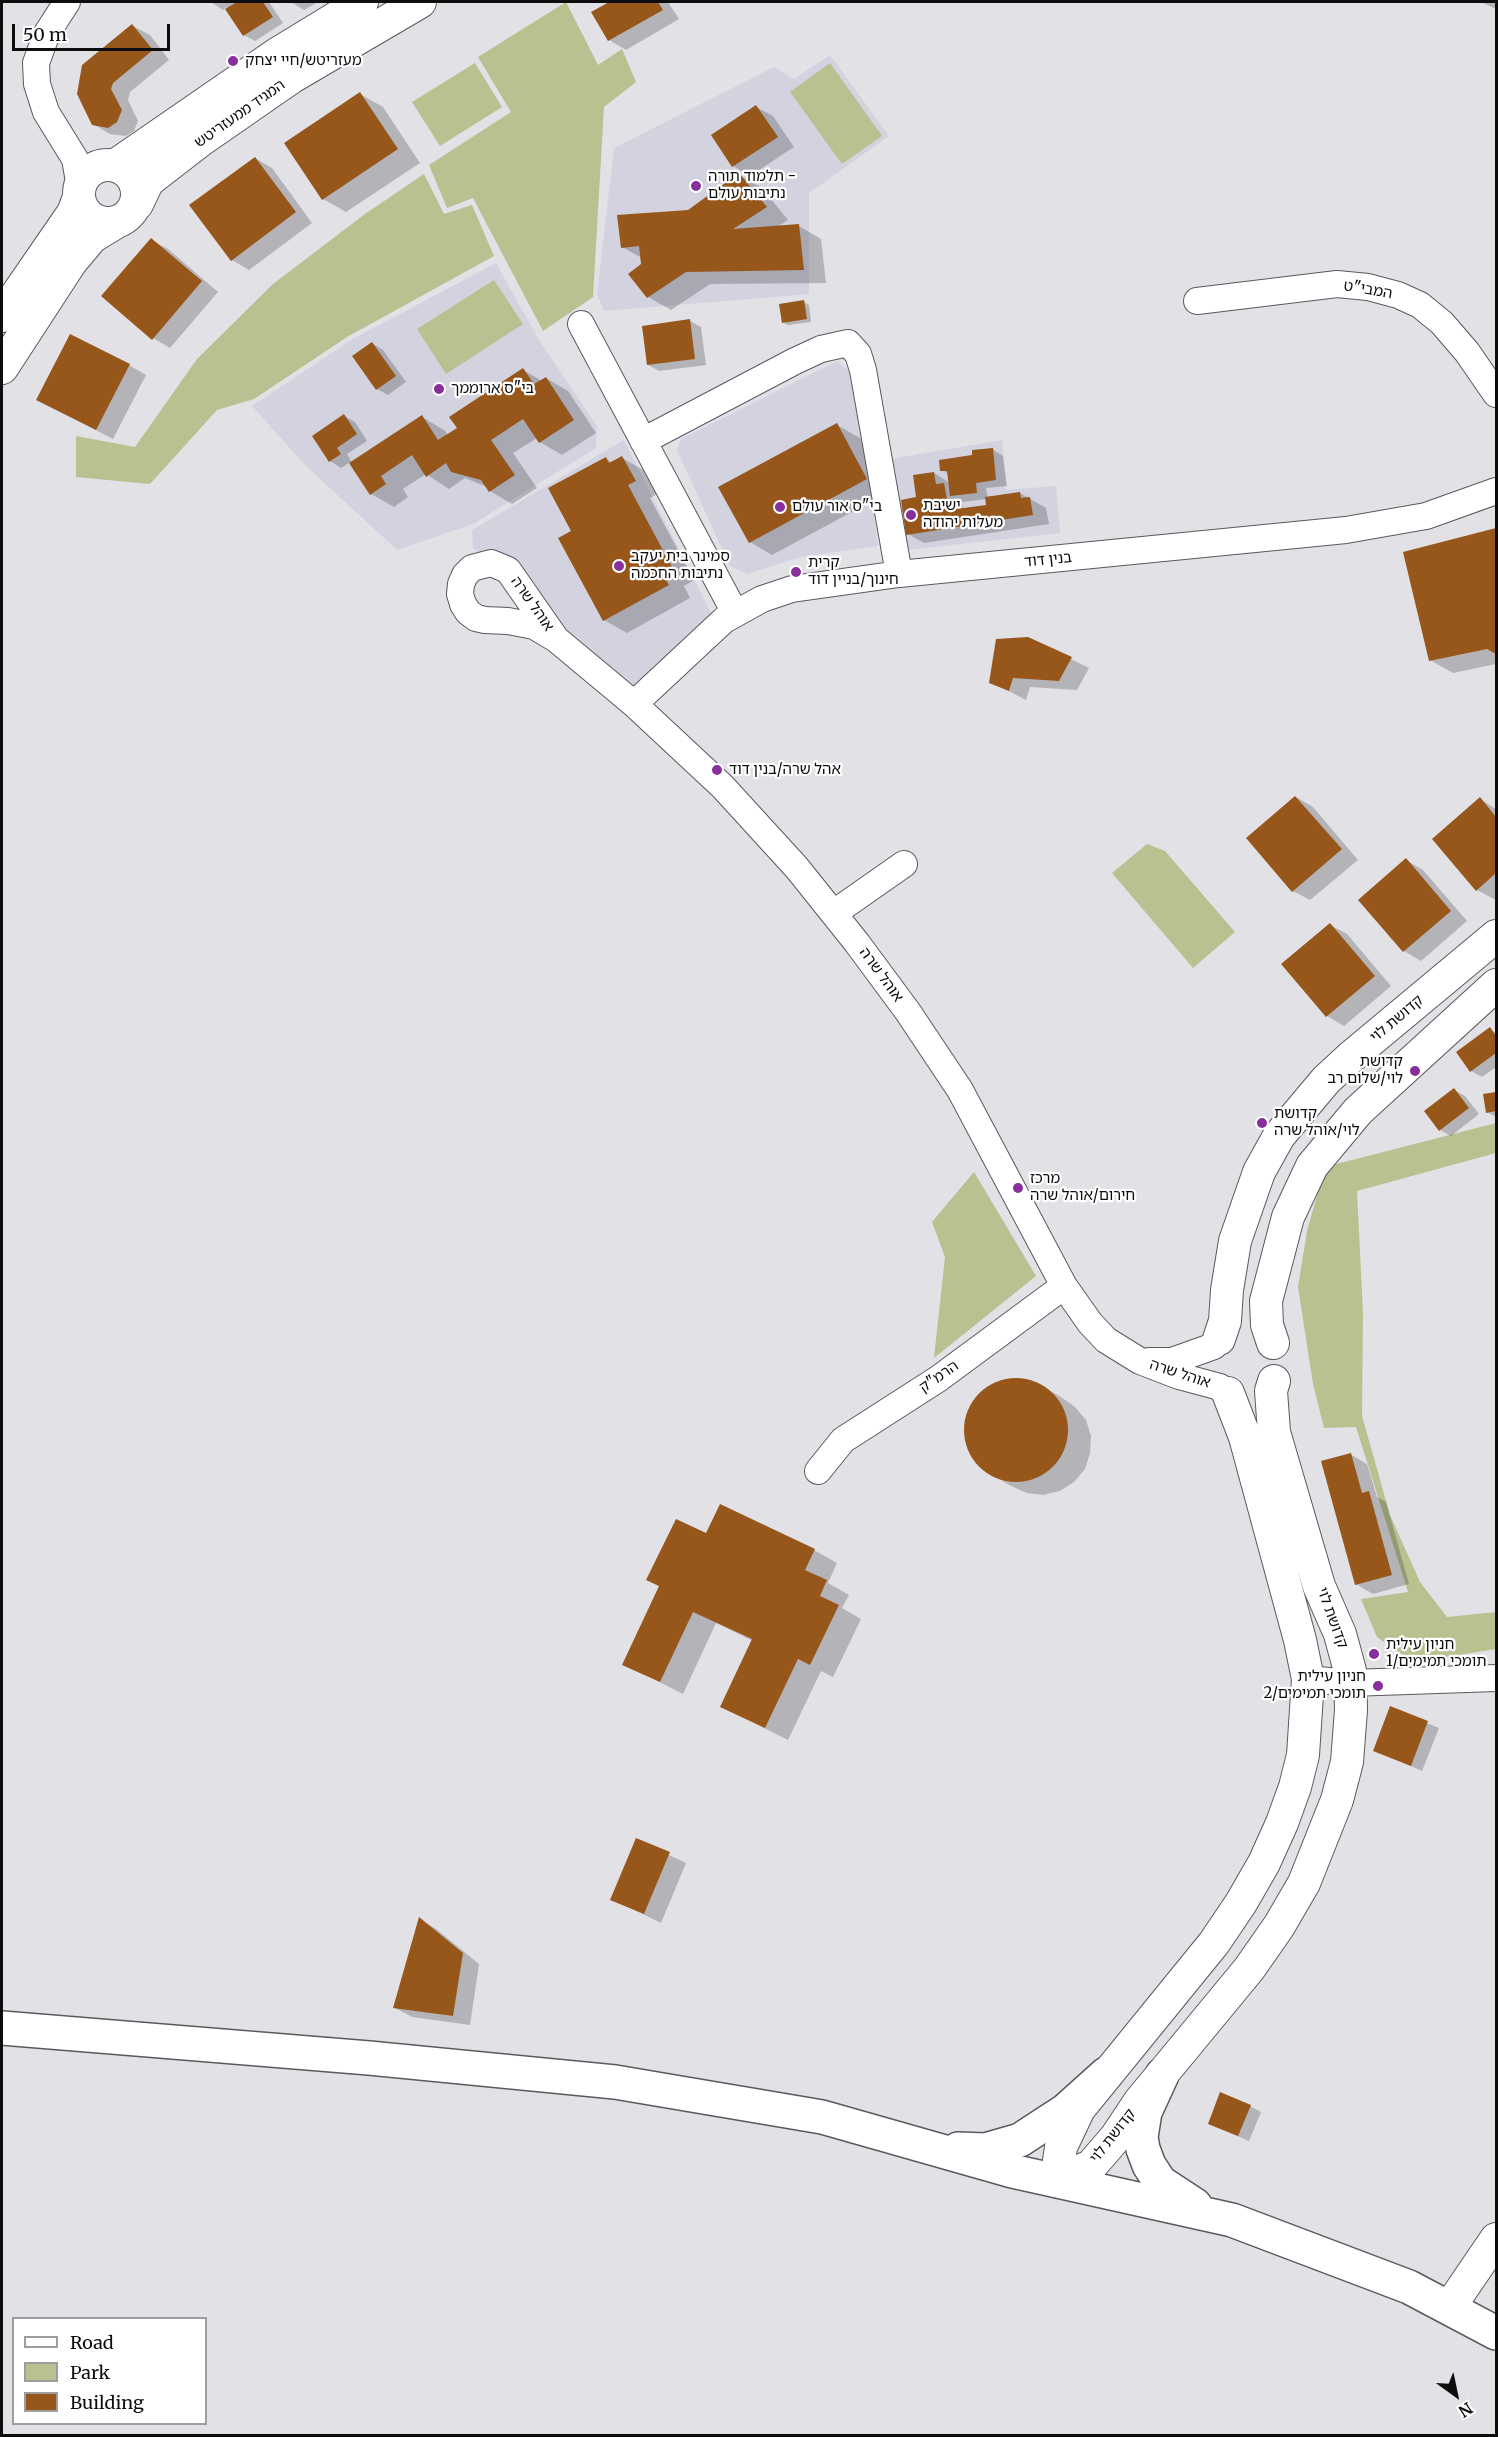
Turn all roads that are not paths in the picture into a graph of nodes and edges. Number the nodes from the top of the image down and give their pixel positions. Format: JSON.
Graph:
{"nodes":[{"id":1,"x":67,"y":2,"type":"edge"},
{"id":2,"x":363,"y":2,"type":"edge"},
{"id":3,"x":420,"y":2,"type":"edge"},
{"id":4,"x":66,"y":143,"type":"junction"},
{"id":5,"x":111,"y":165,"type":"junction"},
{"id":6,"x":79,"y":192,"type":"junction"},
{"id":7,"x":126,"y":213,"type":"junction"},
{"id":8,"x":1197,"y":301,"type":"dead end"},
{"id":9,"x":2,"y":315,"type":"edge"},
{"id":10,"x":581,"y":324,"type":"dead end"},
{"id":11,"x":2,"y":368,"type":"edge"},
{"id":12,"x":1497,"y":394,"type":"edge"},
{"id":13,"x":643,"y":441,"type":"junction"},
{"id":14,"x":1497,"y":491,"type":"edge"},
{"id":15,"x":899,"y":574,"type":"junction"},
{"id":16,"x":735,"y":614,"type":"junction"},
{"id":17,"x":556,"y":639,"type":"dead end"},
{"id":18,"x":634,"y":704,"type":"junction"},
{"id":19,"x":904,"y":864,"type":"dead end"},
{"id":20,"x":834,"y":913,"type":"junction"},
{"id":21,"x":1497,"y":936,"type":"edge"},
{"id":22,"x":1497,"y":985,"type":"edge"},
{"id":23,"x":1064,"y":1286,"type":"junction"},
{"id":24,"x":1273,"y":1342,"type":"junction"},
{"id":25,"x":1217,"y":1343,"type":"junction"},
{"id":26,"x":1140,"y":1361,"type":"junction"},
{"id":27,"x":1274,"y":1381,"type":"junction"},
{"id":28,"x":1224,"y":1390,"type":"junction"},
{"id":29,"x":818,"y":1472,"type":"dead end"},
{"id":30,"x":1497,"y":1678,"type":"edge"},
{"id":31,"x":1308,"y":1679,"type":"junction"},
{"id":32,"x":1350,"y":1683,"type":"junction"},
{"id":33,"x":2,"y":2028,"type":"edge"},
{"id":34,"x":1106,"y":2074,"type":"junction"},
{"id":35,"x":1162,"y":2075,"type":"junction"},
{"id":36,"x":934,"y":2149,"type":"junction"},
{"id":37,"x":1056,"y":2181,"type":"junction"},
{"id":38,"x":1215,"y":2216,"type":"junction"},
{"id":39,"x":1497,"y":2240,"type":"edge"},
{"id":40,"x":1449,"y":2308,"type":"junction"},
{"id":41,"x":1497,"y":2333,"type":"edge"}],
"edges":[{"from":1,"to":4,"type":"street"},
{"from":2,"to":5,"type":"street","name":"המגיד ממעזריטש"},
{"from":3,"to":7,"type":"street","name":"המגיד ממעזריטש"},
{"from":4,"to":5,"type":"street"},
{"from":4,"to":6,"type":"street"},
{"from":5,"to":6,"type":"street"},
{"from":5,"to":7,"type":"street"},
{"from":6,"to":7,"type":"street"},
{"from":6,"to":9,"type":"street"},
{"from":7,"to":11,"type":"street","name":"המגיד ממעזריטש"},
{"from":8,"to":12,"type":"street","name":"המבי\"ט"},
{"from":10,"to":13,"type":"street"},
{"from":13,"to":15,"type":"street"},
{"from":13,"to":16,"type":"street"},
{"from":14,"to":15,"type":"street","name":"בנין דוד"},
{"from":15,"to":16,"type":"street","name":"בנין דוד"},
{"from":16,"to":18,"type":"street","name":"בנין דוד"},
{"from":17,"to":18,"type":"street","name":"אוהל שרה"},
{"from":18,"to":20,"type":"street","name":"אוהל שרה"},
{"from":19,"to":20,"type":"street"},
{"from":20,"to":23,"type":"street","name":"אוהל שרה"},
{"from":21,"to":25,"type":"street","name":"קדושת לוי"},
{"from":22,"to":24,"type":"street"},
{"from":23,"to":26,"type":"street","name":"אוהל שרה"},
{"from":23,"to":29,"type":"street","name":"הרמ\"ק"},
{"from":24,"to":25,"type":"street"},
{"from":24,"to":27,"type":"street"},
{"from":25,"to":26,"type":"street","name":"אוהל שרה"},
{"from":25,"to":28,"type":"street"},
{"from":26,"to":28,"type":"street","name":"אוהל שרה"},
{"from":27,"to":28,"type":"street"},
{"from":27,"to":32,"type":"street","name":"קדושת לוי"},
{"from":28,"to":31,"type":"street"},
{"from":30,"to":32,"type":"street"},
{"from":31,"to":32,"type":"street"},
{"from":31,"to":34,"type":"street"},
{"from":32,"to":35,"type":"street","name":"קדושת לוי"},
{"from":33,"to":36,"type":"main road"},
{"from":34,"to":36,"type":"main road"},
{"from":34,"to":37,"type":"street"},
{"from":35,"to":37,"type":"street","name":"קדושת לוי"},
{"from":35,"to":38,"type":"main road"},
{"from":36,"to":37,"type":"main road"},
{"from":37,"to":38,"type":"main road"},
{"from":38,"to":40,"type":"main road"},
{"from":39,"to":40,"type":"street"},
{"from":40,"to":41,"type":"main road"}]}
